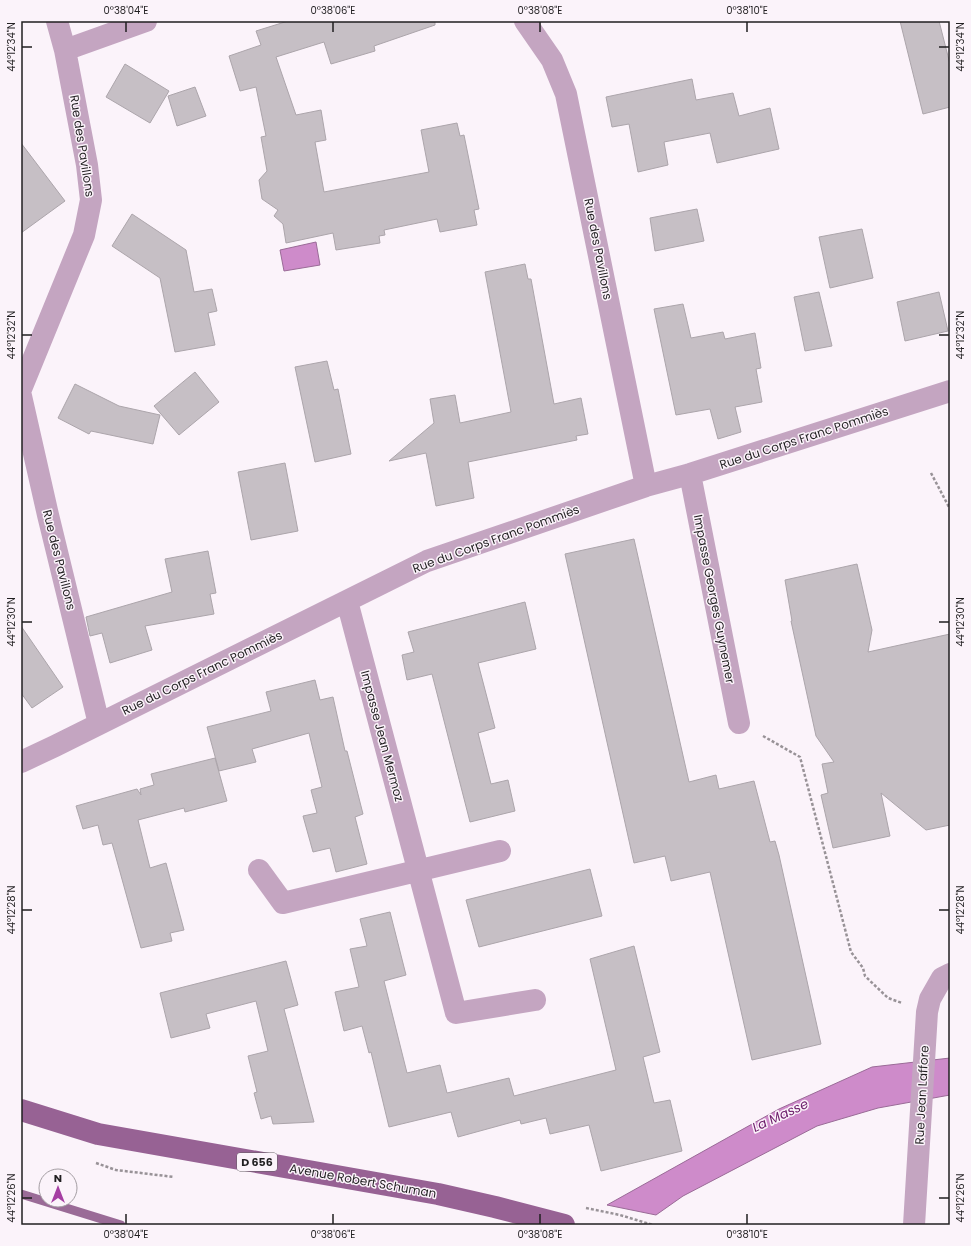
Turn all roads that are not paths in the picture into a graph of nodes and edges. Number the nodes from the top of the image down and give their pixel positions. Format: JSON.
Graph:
{"nodes":[{"id":1,"x":57,"y":21,"type":"edge"},
{"id":2,"x":146,"y":21,"type":"edge"},
{"id":3,"x":525,"y":21,"type":"edge"},
{"id":4,"x":65,"y":50,"type":"junction"},
{"id":5,"x":21,"y":389,"type":"edge"},
{"id":6,"x":950,"y":391,"type":"edge"},
{"id":7,"x":21,"y":396,"type":"edge"},
{"id":8,"x":690,"y":474,"type":"junction"},
{"id":9,"x":646,"y":486,"type":"junction"},
{"id":10,"x":347,"y":601,"type":"junction"},
{"id":11,"x":739,"y":723,"type":"road end"},
{"id":12,"x":99,"y":724,"type":"junction"},
{"id":13,"x":21,"y":762,"type":"edge"},
{"id":14,"x":500,"y":850,"type":"dead end"},
{"id":15,"x":259,"y":870,"type":"dead end"},
{"id":16,"x":418,"y":871,"type":"junction"},
{"id":17,"x":950,"y":974,"type":"edge"},
{"id":18,"x":535,"y":1000,"type":"dead end"},
{"id":19,"x":21,"y":1110,"type":"edge"},
{"id":20,"x":564,"y":1225,"type":"edge"},
{"id":21,"x":914,"y":1225,"type":"edge"}],
"edges":[{"from":1,"to":4,"type":"street","name":"Rue des Pavillons"},
{"from":2,"to":4,"type":"street"},
{"from":3,"to":9,"type":"street","name":"Rue des Pavillons"},
{"from":4,"to":5,"type":"street","name":"Rue des Pavillons"},
{"from":6,"to":8,"type":"street","name":"Rue du Corps Franc Pommiès"},
{"from":7,"to":12,"type":"street","name":"Rue des Pavillons"},
{"from":8,"to":9,"type":"street","name":"Rue du Corps Franc Pommiès"},
{"from":8,"to":11,"type":"street","name":"Impasse Georges Guynemer"},
{"from":9,"to":10,"type":"street","name":"Rue du Corps Franc Pommiès"},
{"from":10,"to":12,"type":"street","name":"Rue du Corps Franc Pommiès"},
{"from":10,"to":16,"type":"street","name":"Impasse Jean Mermoz"},
{"from":12,"to":13,"type":"street","name":"Rue du Corps Franc Pommiès"},
{"from":14,"to":16,"type":"street"},
{"from":15,"to":16,"type":"street"},
{"from":16,"to":18,"type":"street","name":"Impasse Jean Mermoz"},
{"from":17,"to":21,"type":"street","name":"Rue Jean Laffore"},
{"from":19,"to":20,"type":"main road","name":"Avenue Robert Schuman","number":"D 656"}]}
